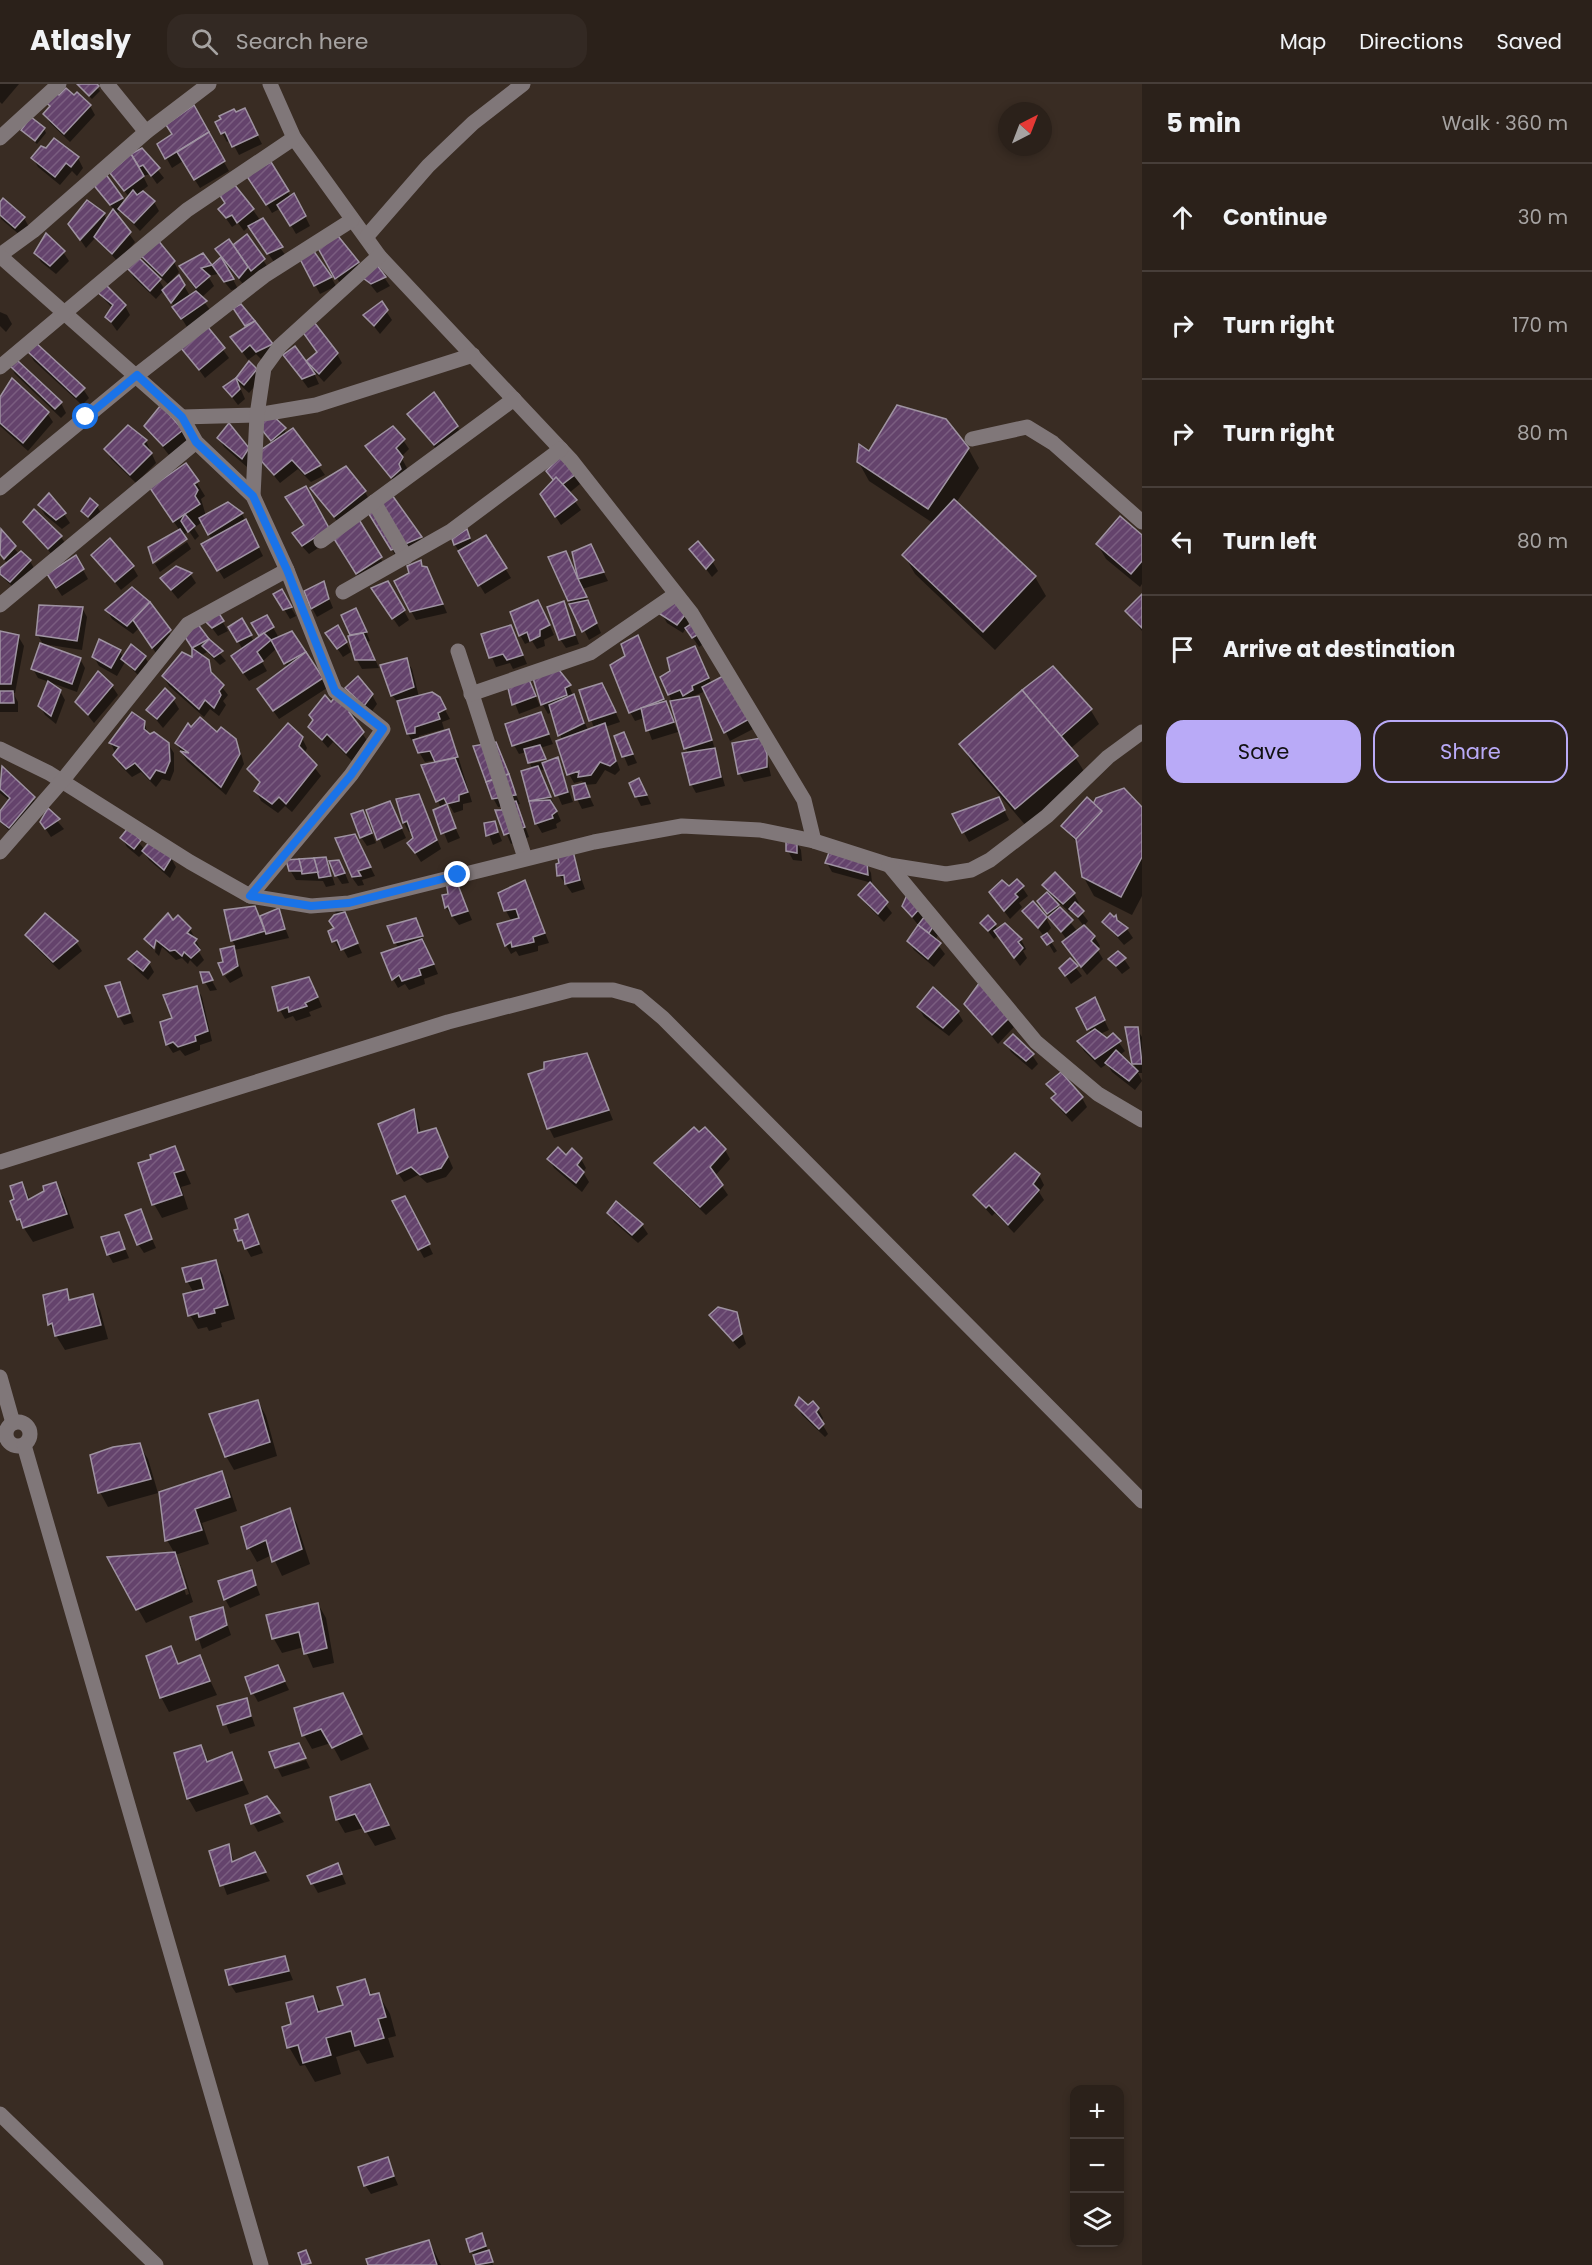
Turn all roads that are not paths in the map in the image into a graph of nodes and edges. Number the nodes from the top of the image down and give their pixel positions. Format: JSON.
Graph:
{"nodes":[{"id":1,"x":59,"y":84,"type":"edge"},
{"id":2,"x":107,"y":84,"type":"edge"},
{"id":3,"x":209,"y":84,"type":"edge"},
{"id":4,"x":270,"y":84,"type":"edge"},
{"id":5,"x":523,"y":84,"type":"edge"},
{"id":6,"x":146,"y":132,"type":"junction"},
{"id":7,"x":1,"y":135,"type":"edge"},
{"id":8,"x":294,"y":138,"type":"junction"},
{"id":9,"x":352,"y":220,"type":"junction"},
{"id":10,"x":367,"y":236,"type":"junction"},
{"id":11,"x":0,"y":256,"type":"edge"},
{"id":12,"x":380,"y":256,"type":"junction"},
{"id":13,"x":65,"y":312,"type":"junction"},
{"id":14,"x":473,"y":356,"type":"junction"},
{"id":15,"x":0,"y":367,"type":"edge"},
{"id":16,"x":137,"y":375,"type":"junction"},
{"id":17,"x":514,"y":399,"type":"junction"},
{"id":18,"x":257,"y":415,"type":"junction"},
{"id":19,"x":182,"y":417,"type":"junction"},
{"id":20,"x":972,"y":439,"type":"dead end"},
{"id":21,"x":196,"y":442,"type":"junction"},
{"id":22,"x":561,"y":449,"type":"junction"},
{"id":23,"x":0,"y":488,"type":"edge"},
{"id":24,"x":253,"y":496,"type":"junction"},
{"id":25,"x":374,"y":502,"type":"junction"},
{"id":26,"x":1142,"y":522,"type":"edge"},
{"id":27,"x":321,"y":541,"type":"dead end"},
{"id":28,"x":406,"y":557,"type":"junction"},
{"id":29,"x":287,"y":570,"type":"junction"},
{"id":30,"x":343,"y":592,"type":"dead end"},
{"id":31,"x":676,"y":594,"type":"junction"},
{"id":32,"x":0,"y":605,"type":"edge"},
{"id":33,"x":458,"y":651,"type":"dead end"},
{"id":34,"x":471,"y":694,"type":"junction"},
{"id":35,"x":1142,"y":732,"type":"edge"},
{"id":36,"x":0,"y":749,"type":"edge"},
{"id":37,"x":62,"y":781,"type":"junction"},
{"id":38,"x":814,"y":840,"type":"junction"},
{"id":39,"x":0,"y":852,"type":"edge"},
{"id":40,"x":525,"y":858,"type":"junction"},
{"id":41,"x":889,"y":865,"type":"junction"},
{"id":42,"x":250,"y":896,"type":"junction"},
{"id":43,"x":1142,"y":1120,"type":"edge"},
{"id":44,"x":0,"y":1162,"type":"edge"},
{"id":45,"x":0,"y":1377,"type":"edge"},
{"id":46,"x":13,"y":1423,"type":"junction"},
{"id":47,"x":3,"y":1439,"type":"edge"},
{"id":48,"x":24,"y":1445,"type":"junction"},
{"id":49,"x":1142,"y":1501,"type":"edge"},
{"id":50,"x":0,"y":2114,"type":"edge"},
{"id":51,"x":156,"y":2265,"type":"edge"},
{"id":52,"x":261,"y":2265,"type":"edge"}],
"edges":[{"from":1,"to":7,"type":"street"},
{"from":2,"to":6,"type":"street"},
{"from":3,"to":6,"type":"street"},
{"from":4,"to":8,"type":"street"},
{"from":5,"to":10,"type":"street"},
{"from":6,"to":11,"type":"street"},
{"from":8,"to":9,"type":"street"},
{"from":8,"to":13,"type":"street"},
{"from":9,"to":10,"type":"street"},
{"from":9,"to":16,"type":"street"},
{"from":10,"to":12,"type":"street"},
{"from":11,"to":13,"type":"street"},
{"from":12,"to":14,"type":"street"},
{"from":12,"to":18,"type":"street"},
{"from":13,"to":15,"type":"street"},
{"from":13,"to":16,"type":"street"},
{"from":14,"to":17,"type":"street"},
{"from":14,"to":18,"type":"street"},
{"from":16,"to":19,"type":"street"},
{"from":16,"to":23,"type":"street"},
{"from":17,"to":22,"type":"street"},
{"from":17,"to":25,"type":"street"},
{"from":18,"to":19,"type":"street"},
{"from":18,"to":24,"type":"street"},
{"from":19,"to":21,"type":"street"},
{"from":20,"to":26,"type":"street"},
{"from":21,"to":24,"type":"street"},
{"from":21,"to":32,"type":"street"},
{"from":22,"to":28,"type":"street"},
{"from":22,"to":31,"type":"street"},
{"from":24,"to":29,"type":"street"},
{"from":25,"to":27,"type":"street"},
{"from":25,"to":28,"type":"street"},
{"from":28,"to":30,"type":"street"},
{"from":29,"to":37,"type":"street"},
{"from":29,"to":42,"type":"street"},
{"from":31,"to":34,"type":"street"},
{"from":31,"to":38,"type":"street"},
{"from":33,"to":34,"type":"street"},
{"from":34,"to":40,"type":"street"},
{"from":35,"to":41,"type":"street"},
{"from":36,"to":37,"type":"street"},
{"from":37,"to":39,"type":"street"},
{"from":37,"to":42,"type":"street"},
{"from":38,"to":40,"type":"street"},
{"from":38,"to":41,"type":"street"},
{"from":40,"to":42,"type":"street"},
{"from":41,"to":43,"type":"street"},
{"from":44,"to":49,"type":"street"},
{"from":45,"to":46,"type":"street"},
{"from":46,"to":47,"type":"street"},
{"from":46,"to":48,"type":"street"},
{"from":47,"to":48,"type":"street"},
{"from":48,"to":52,"type":"street"},
{"from":50,"to":51,"type":"street"}]}
